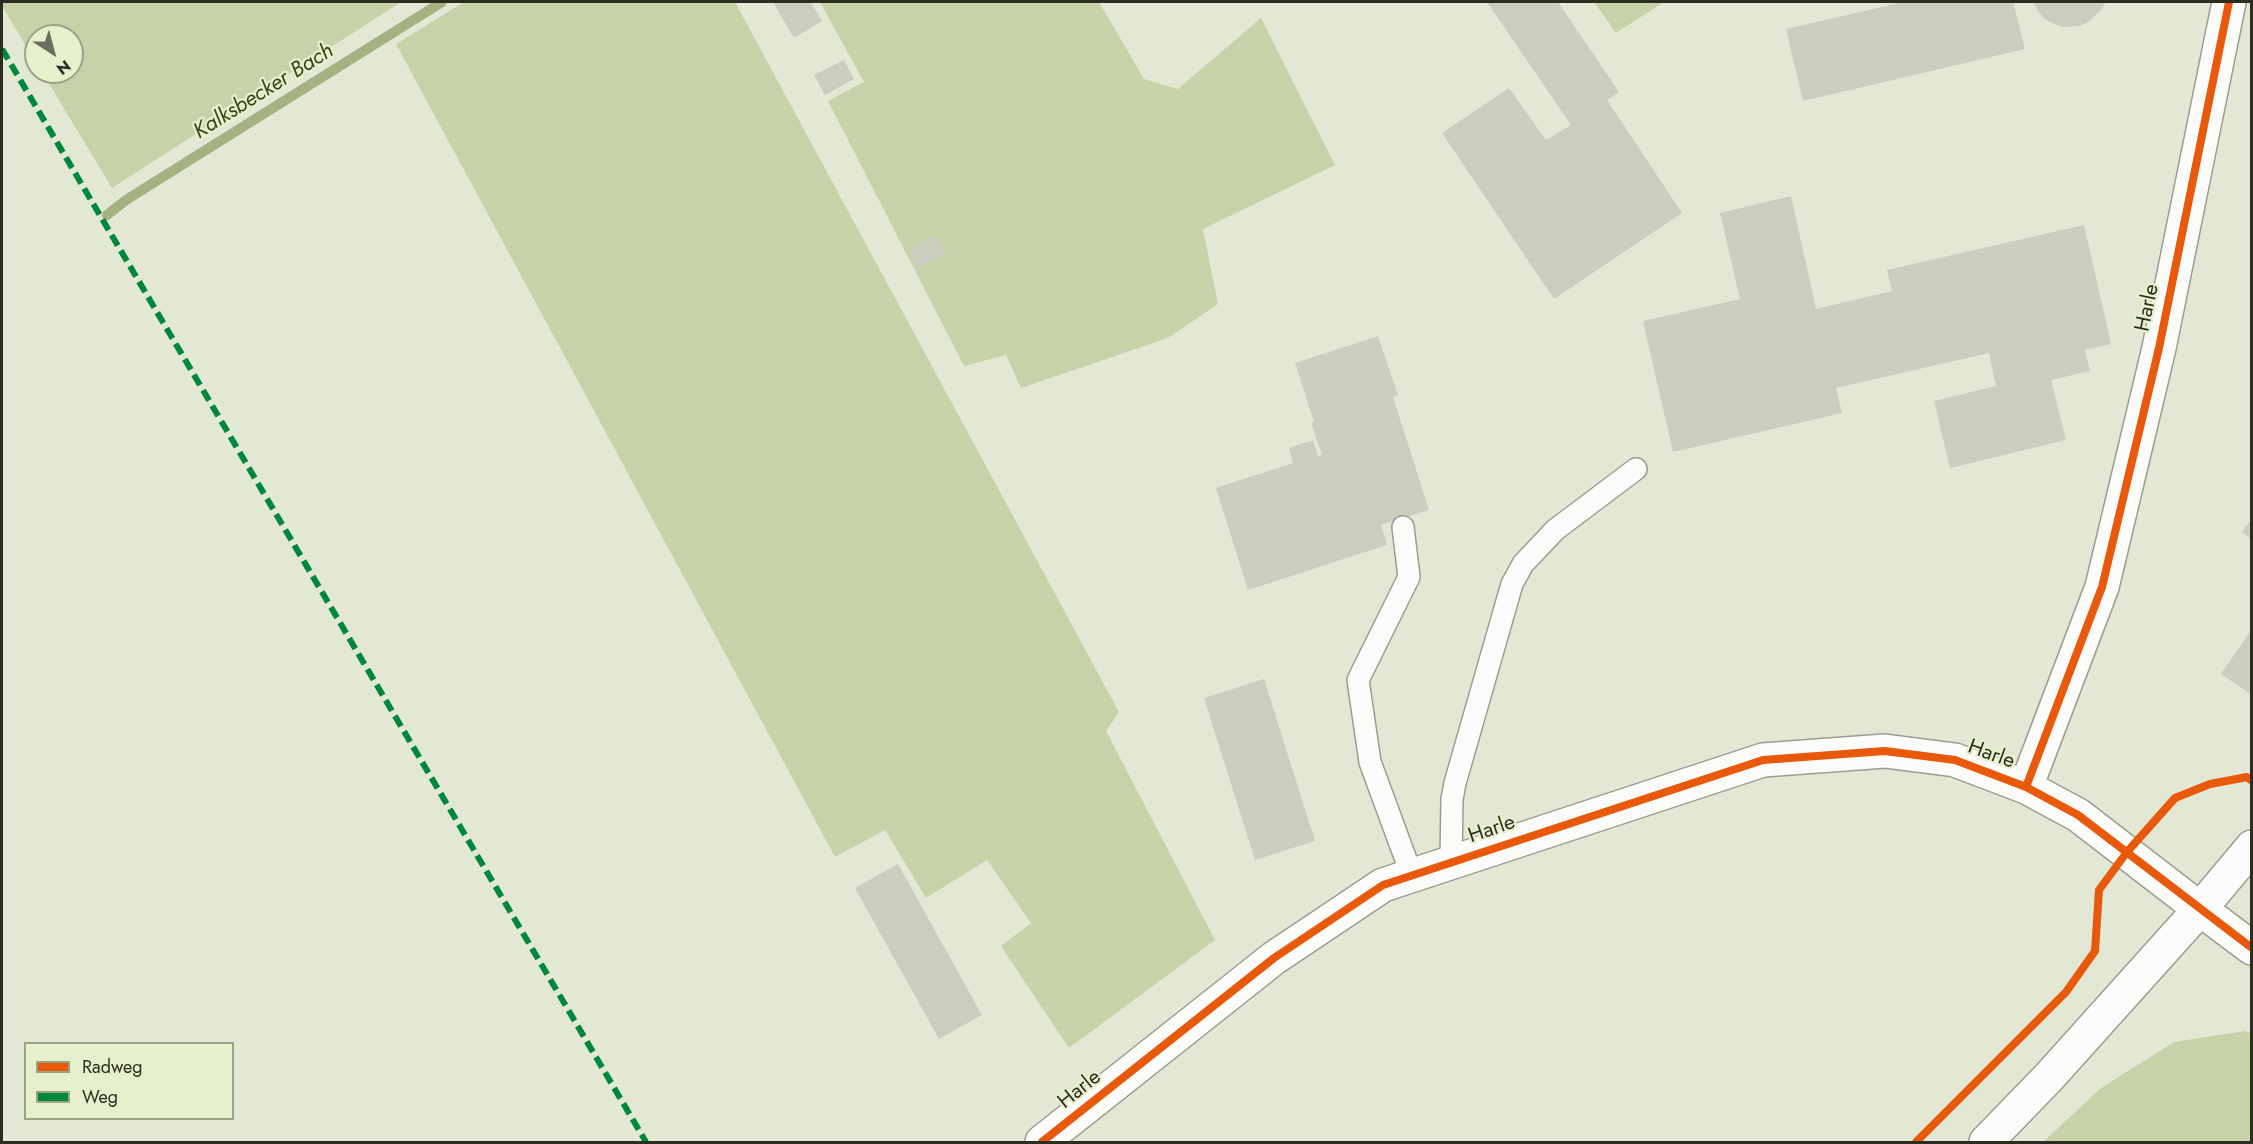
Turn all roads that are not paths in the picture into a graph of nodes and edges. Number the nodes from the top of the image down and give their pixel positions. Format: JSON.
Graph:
{"nodes":[{"id":1,"x":2229,"y":2,"type":"edge"},
{"id":2,"x":1636,"y":469,"type":"dead end"},
{"id":3,"x":1403,"y":527,"type":"dead end"},
{"id":4,"x":2026,"y":787,"type":"junction"},
{"id":5,"x":2252,"y":847,"type":"edge"},
{"id":6,"x":1451,"y":863,"type":"junction"},
{"id":7,"x":1412,"y":876,"type":"junction"},
{"id":8,"x":2200,"y":909,"type":"junction"},
{"id":9,"x":2252,"y":948,"type":"edge"},
{"id":10,"x":1042,"y":1143,"type":"edge"},
{"id":11,"x":1986,"y":1143,"type":"edge"}],
"edges":[{"from":1,"to":4,"type":"street","name":"Harle"},
{"from":2,"to":6,"type":"lane"},
{"from":3,"to":7,"type":"lane"},
{"from":4,"to":6,"type":"street","name":"Harle"},
{"from":4,"to":8,"type":"street","name":"Harle"},
{"from":5,"to":8,"type":"street"},
{"from":6,"to":7,"type":"street","name":"Harle"},
{"from":7,"to":10,"type":"street","name":"Harle"},
{"from":8,"to":9,"type":"street","name":"Harle"},
{"from":8,"to":11,"type":"street"}]}
